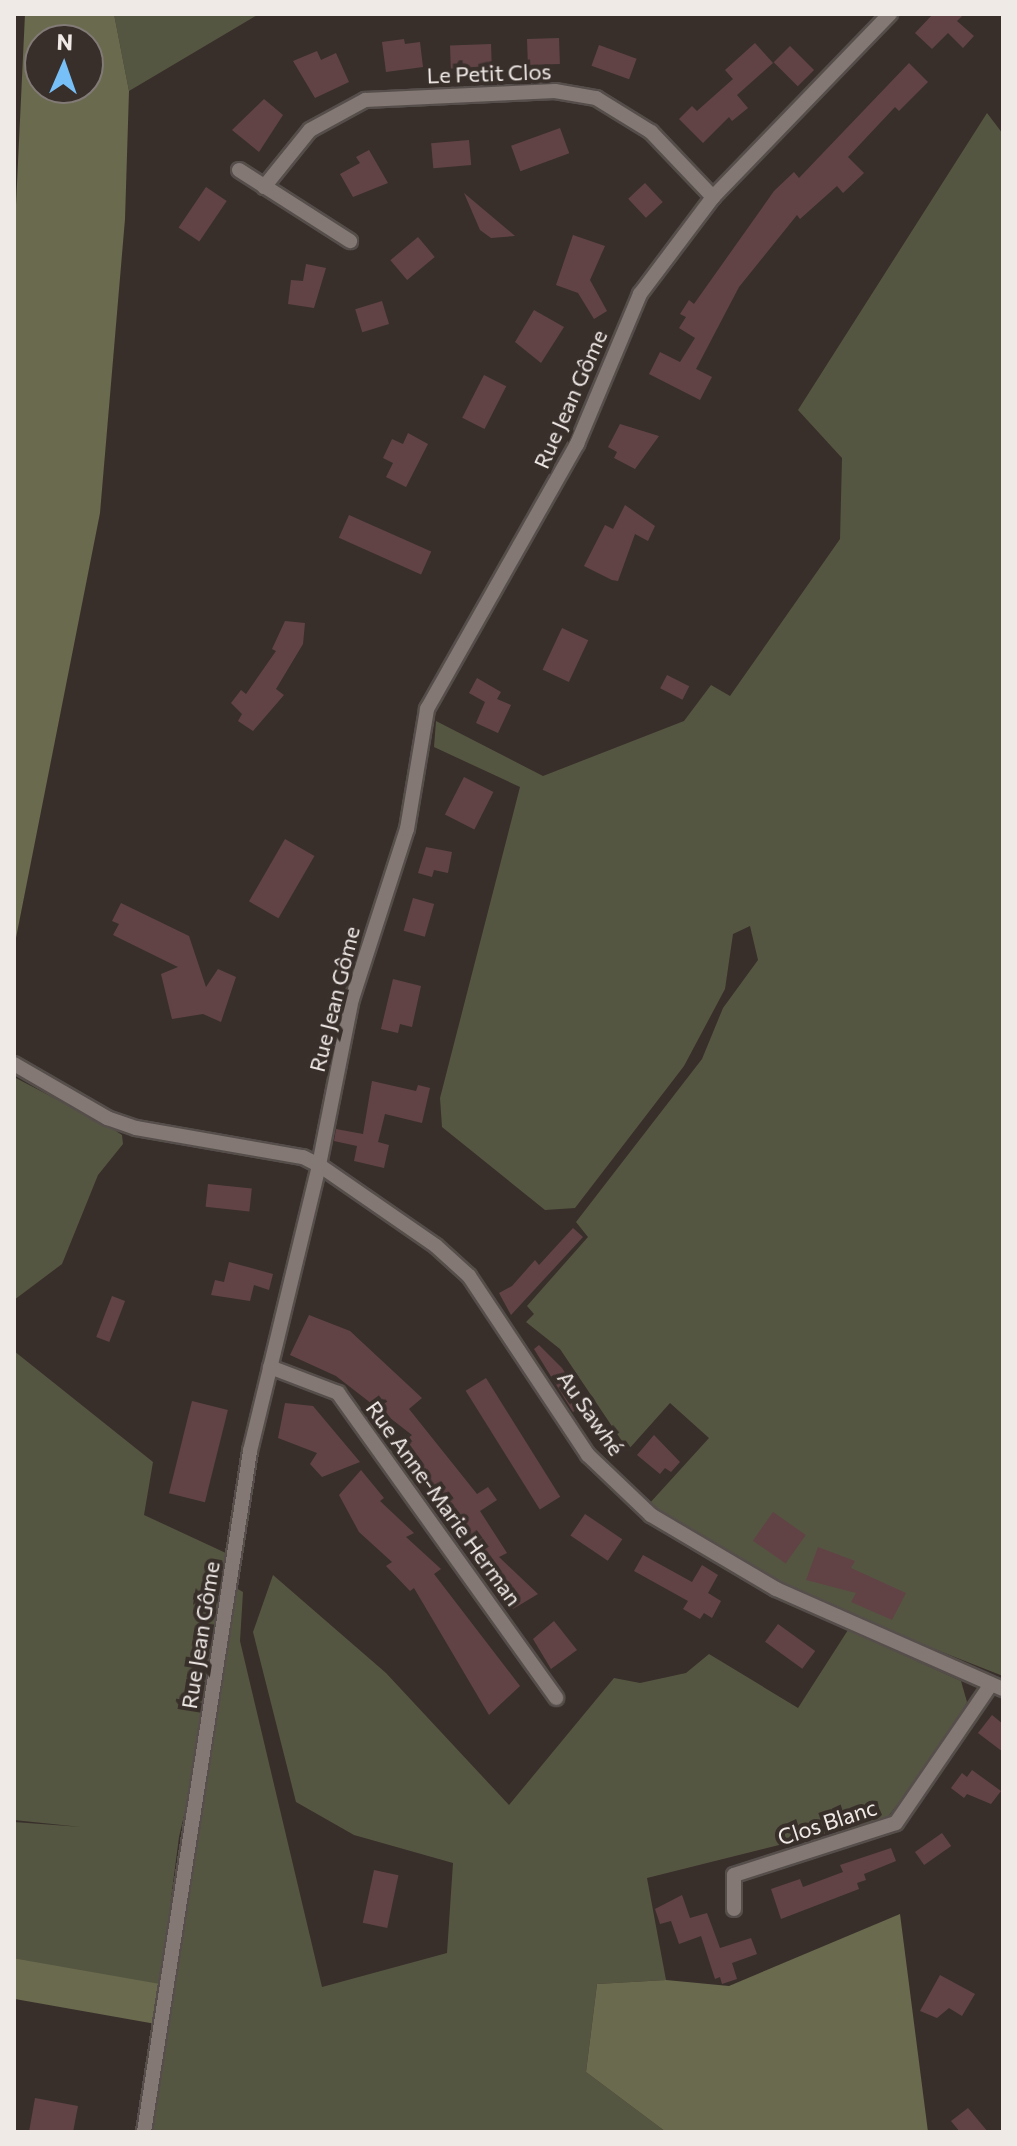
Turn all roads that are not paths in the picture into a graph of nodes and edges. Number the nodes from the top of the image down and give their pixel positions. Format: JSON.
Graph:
{"nodes":[{"id":1,"x":890,"y":14,"type":"edge"},
{"id":2,"x":239,"y":170,"type":"dead end"},
{"id":3,"x":264,"y":187,"type":"junction"},
{"id":4,"x":713,"y":197,"type":"junction"},
{"id":5,"x":350,"y":241,"type":"dead end"},
{"id":6,"x":14,"y":1064,"type":"edge"},
{"id":7,"x":319,"y":1165,"type":"junction"},
{"id":8,"x":270,"y":1367,"type":"junction"},
{"id":9,"x":997,"y":1686,"type":"edge"},
{"id":10,"x":556,"y":1698,"type":"dead end"},
{"id":11,"x":734,"y":1909,"type":"dead end"},
{"id":12,"x":144,"y":2132,"type":"edge"}],
"edges":[{"from":1,"to":4,"type":"street","name":"Rue Jean Gôme"},
{"from":2,"to":3,"type":"street"},
{"from":3,"to":4,"type":"street","name":"Le Petit Clos"},
{"from":3,"to":5,"type":"street"},
{"from":4,"to":7,"type":"street","name":"Rue Jean Gôme"},
{"from":6,"to":7,"type":"street","name":"Au Sawhé"},
{"from":7,"to":8,"type":"street","name":"Rue Jean Gôme"},
{"from":7,"to":9,"type":"street","name":"Au Sawhé"},
{"from":8,"to":10,"type":"street","name":"Rue Anne-Marie Herman"},
{"from":8,"to":12,"type":"street","name":"Rue Jean Gôme"},
{"from":9,"to":11,"type":"street","name":"Clos Blanc"}]}
